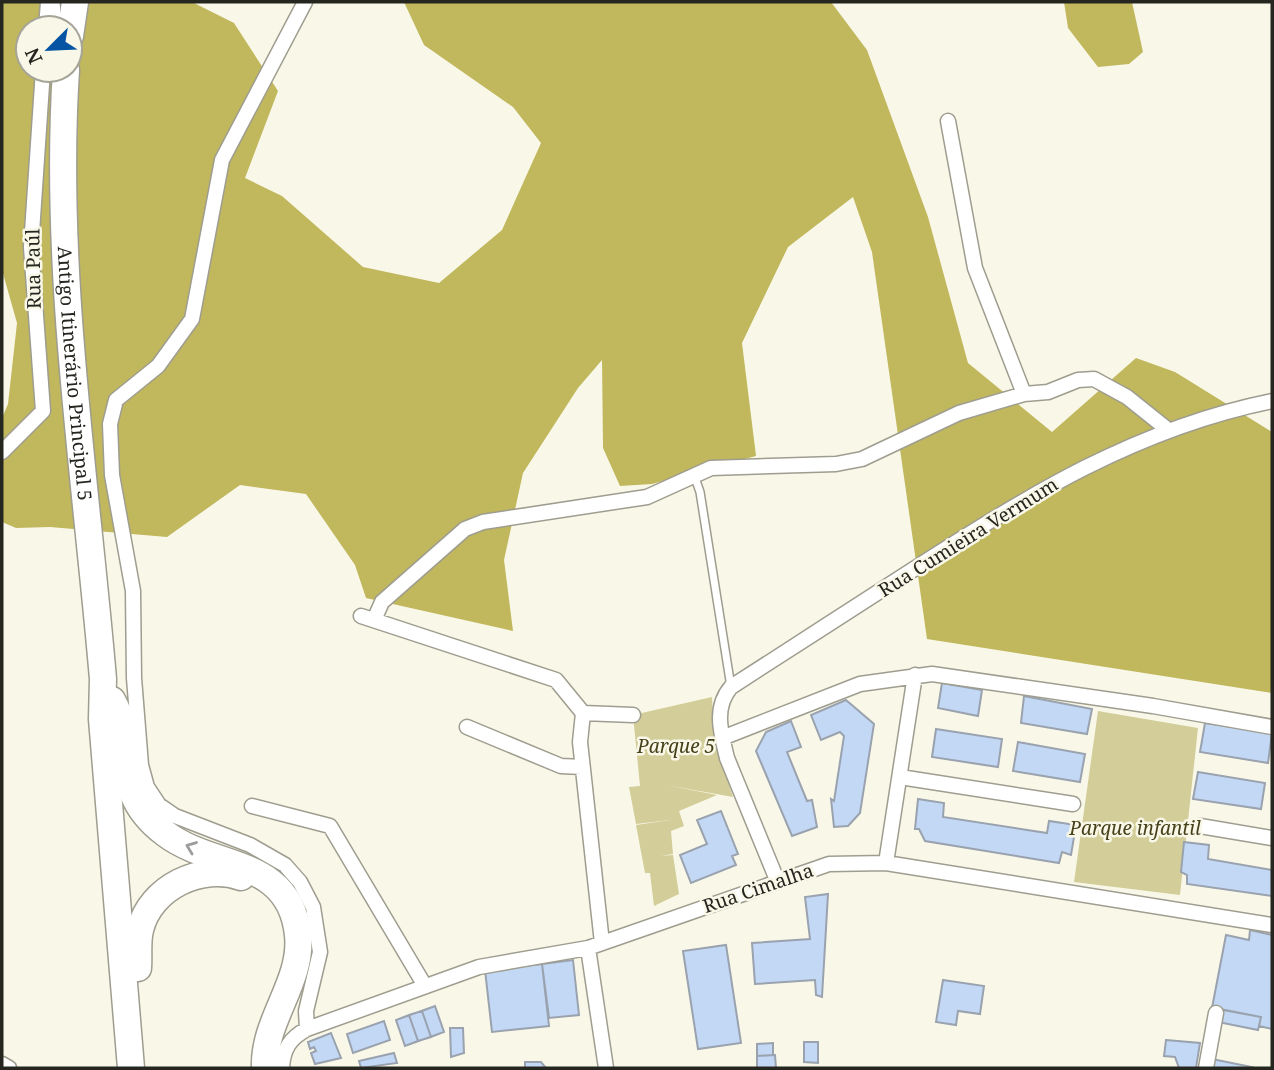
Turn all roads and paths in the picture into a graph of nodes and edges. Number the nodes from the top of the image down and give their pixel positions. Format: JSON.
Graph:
{"nodes":[{"id":1,"x":305,"y":2,"type":"edge"},
{"id":2,"x":42,"y":84,"type":"edge"},
{"id":3,"x":65,"y":84,"type":"edge"},
{"id":4,"x":948,"y":121,"type":"dead end"},
{"id":5,"x":1024,"y":394,"type":"junction"},
{"id":6,"x":1272,"y":401,"type":"edge"},
{"id":7,"x":1167,"y":429,"type":"junction"},
{"id":8,"x":2,"y":452,"type":"edge"},
{"id":9,"x":694,"y":475,"type":"junction"},
{"id":10,"x":915,"y":675,"type":"junction"},
{"id":11,"x":731,"y":687,"type":"junction"},
{"id":12,"x":107,"y":688,"type":"junction"},
{"id":13,"x":583,"y":713,"type":"junction"},
{"id":14,"x":634,"y":715,"type":"dead end"},
{"id":15,"x":467,"y":727,"type":"dead end"},
{"id":16,"x":1272,"y":727,"type":"edge"},
{"id":17,"x":722,"y":738,"type":"junction"},
{"id":18,"x":582,"y":767,"type":"junction"},
{"id":19,"x":900,"y":776,"type":"junction"},
{"id":20,"x":1073,"y":804,"type":"dead end"},
{"id":21,"x":252,"y":806,"type":"dead end"},
{"id":22,"x":1200,"y":826,"type":"dead end"},
{"id":23,"x":1272,"y":838,"type":"edge"},
{"id":24,"x":886,"y":863,"type":"junction"},
{"id":25,"x":777,"y":880,"type":"junction"},
{"id":26,"x":1272,"y":925,"type":"edge"},
{"id":27,"x":595,"y":946,"type":"junction"},
{"id":28,"x":138,"y":968,"type":"junction"},
{"id":29,"x":425,"y":986,"type":"junction"},
{"id":30,"x":1216,"y":1013,"type":"dead end"},
{"id":31,"x":307,"y":1029,"type":"junction"},
{"id":32,"x":2,"y":1064,"type":"edge"},
{"id":33,"x":9,"y":1068,"type":"edge"},
{"id":34,"x":131,"y":1068,"type":"edge"},
{"id":35,"x":147,"y":1068,"type":"edge"},
{"id":36,"x":252,"y":1068,"type":"edge"},
{"id":37,"x":265,"y":1068,"type":"edge"},
{"id":38,"x":282,"y":1068,"type":"edge"},
{"id":39,"x":606,"y":1068,"type":"edge"},
{"id":40,"x":1206,"y":1068,"type":"edge"}],
"edges":[{"from":1,"to":31,"type":"street"},
{"from":2,"to":8,"type":"street","name":"Rua Paúl"},
{"from":3,"to":12,"type":"highway","name":"Antigo Itinerário Principal 5"},
{"from":4,"to":5,"type":"street"},
{"from":5,"to":7,"type":"street"},
{"from":5,"to":9,"type":"street"},
{"from":6,"to":7,"type":"street","name":"Rua Cumieira Vermum"},
{"from":7,"to":11,"type":"street","name":"Rua Cumieira Vermum"},
{"from":9,"to":11,"type":"lane"},
{"from":9,"to":13,"type":"street"},
{"from":10,"to":16,"type":"street"},
{"from":10,"to":17,"type":"street"},
{"from":10,"to":19,"type":"street"},
{"from":11,"to":17,"type":"street"},
{"from":12,"to":28,"type":"highway","name":"Antigo Itinerário Principal 5"},
{"from":12,"to":34,"type":"highway","name":"Antigo Itinerário Principal 5"},
{"from":37,"to":12,"type":"highway","one_way":true},
{"from":13,"to":14,"type":"street"},
{"from":13,"to":18,"type":"street"},
{"from":15,"to":18,"type":"street"},
{"from":17,"to":25,"type":"street"},
{"from":18,"to":27,"type":"street"},
{"from":19,"to":20,"type":"street"},
{"from":19,"to":24,"type":"street"},
{"from":21,"to":29,"type":"street"},
{"from":22,"to":23,"type":"street"},
{"from":24,"to":25,"type":"street","name":"Rua Cimalha"},
{"from":24,"to":26,"type":"street","name":"Rua Cimalha"},
{"from":25,"to":27,"type":"street","name":"Rua Cimalha"},
{"from":27,"to":29,"type":"street","name":"Rua Cimalha"},
{"from":27,"to":39,"type":"street"},
{"from":28,"to":35,"type":"highway","name":"Antigo Itinerário Principal 5"},
{"from":28,"to":36,"type":"highway"},
{"from":29,"to":31,"type":"street","name":"Rua Cimalha"},
{"from":30,"to":40,"type":"street"},
{"from":31,"to":38,"type":"street","name":"Rua Cimalha"},
{"from":32,"to":33,"type":"street"}]}
